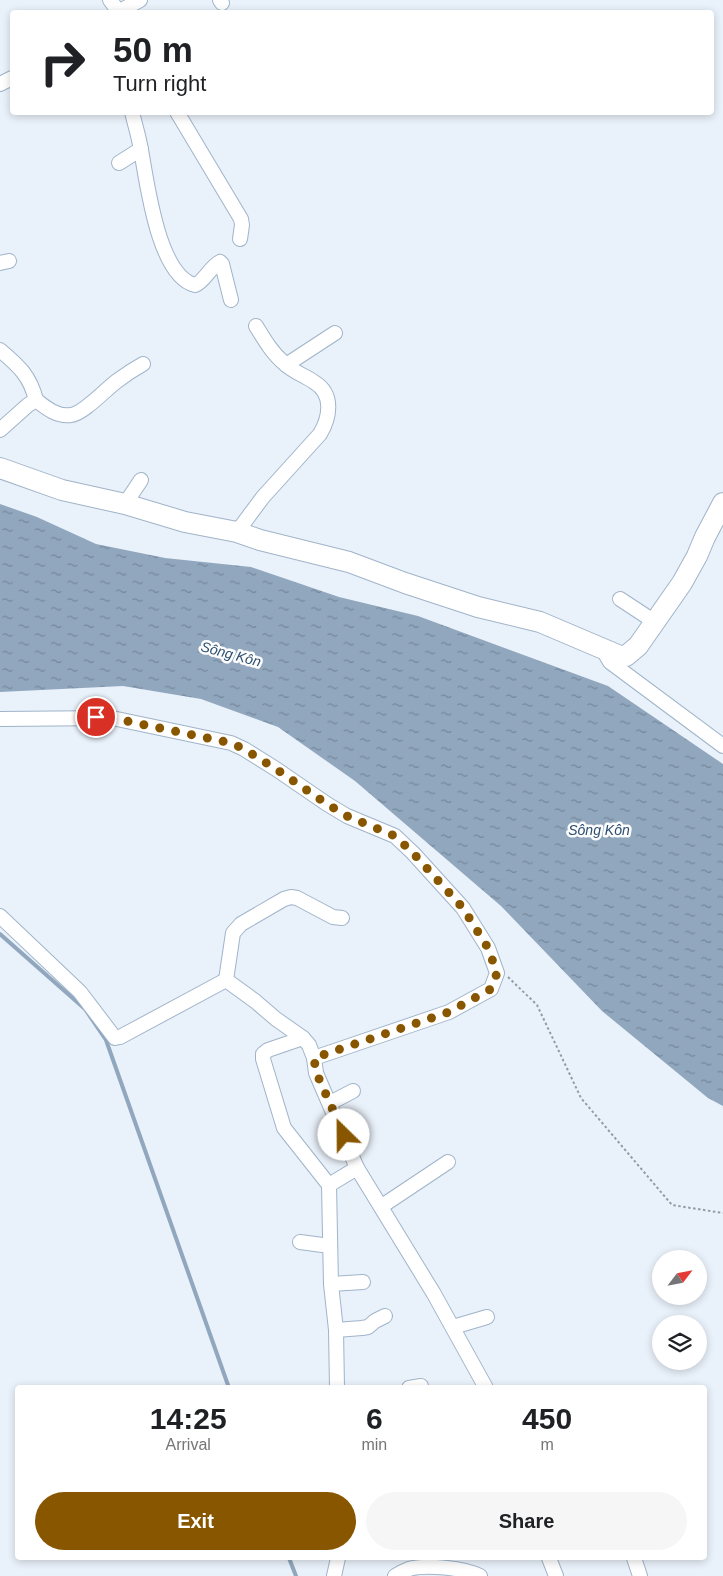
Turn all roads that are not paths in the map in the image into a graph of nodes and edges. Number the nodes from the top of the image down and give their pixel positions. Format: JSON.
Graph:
{"nodes":[{"id":1,"x":140,"y":0,"type":"edge"},
{"id":2,"x":122,"y":10,"type":"edge"},
{"id":3,"x":133,"y":115,"type":"edge"},
{"id":4,"x":179,"y":115,"type":"edge"},
{"id":5,"x":141,"y":149,"type":"junction"},
{"id":6,"x":119,"y":164,"type":"dead end"},
{"id":7,"x":240,"y":239,"type":"dead end"},
{"id":8,"x":231,"y":300,"type":"dead end"},
{"id":9,"x":256,"y":326,"type":"dead end"},
{"id":10,"x":335,"y":332,"type":"dead end"},
{"id":11,"x":0,"y":350,"type":"edge"},
{"id":12,"x":143,"y":364,"type":"dead end"},
{"id":13,"x":286,"y":365,"type":"junction"},
{"id":14,"x":36,"y":400,"type":"junction"},
{"id":15,"x":0,"y":430,"type":"edge"},
{"id":16,"x":0,"y":468,"type":"edge"},
{"id":17,"x":141,"y":480,"type":"dead end"},
{"id":18,"x":723,"y":503,"type":"edge"},
{"id":19,"x":126,"y":504,"type":"junction"},
{"id":20,"x":237,"y":532,"type":"junction"},
{"id":21,"x":620,"y":599,"type":"dead end"},
{"id":22,"x":656,"y":622,"type":"junction"},
{"id":23,"x":604,"y":650,"type":"junction"},
{"id":24,"x":0,"y":719,"type":"edge"},
{"id":25,"x":723,"y":746,"type":"edge"},
{"id":26,"x":0,"y":916,"type":"edge"},
{"id":27,"x":342,"y":918,"type":"dead end"},
{"id":28,"x":226,"y":980,"type":"junction"},
{"id":29,"x":303,"y":1038,"type":"junction"},
{"id":30,"x":314,"y":1058,"type":"junction"},
{"id":31,"x":353,"y":1091,"type":"dead end"},
{"id":32,"x":330,"y":1103,"type":"junction"},
{"id":33,"x":448,"y":1162,"type":"dead end"},
{"id":34,"x":357,"y":1168,"type":"junction"},
{"id":35,"x":328,"y":1185,"type":"junction"},
{"id":36,"x":382,"y":1206,"type":"junction"},
{"id":37,"x":300,"y":1242,"type":"dead end"},
{"id":38,"x":330,"y":1246,"type":"junction"},
{"id":39,"x":363,"y":1282,"type":"dead end"},
{"id":40,"x":331,"y":1284,"type":"junction"},
{"id":41,"x":385,"y":1316,"type":"dead end"},
{"id":42,"x":487,"y":1317,"type":"dead end"},
{"id":43,"x":453,"y":1327,"type":"junction"},
{"id":44,"x":336,"y":1330,"type":"junction"},
{"id":45,"x":337,"y":1385,"type":"edge"},
{"id":46,"x":484,"y":1385,"type":"edge"},
{"id":47,"x":338,"y":1560,"type":"edge"},
{"id":48,"x":550,"y":1560,"type":"edge"},
{"id":49,"x":635,"y":1560,"type":"edge"},
{"id":50,"x":465,"y":1564,"type":"edge"},
{"id":51,"x":334,"y":1576,"type":"edge"},
{"id":52,"x":395,"y":1576,"type":"edge"},
{"id":53,"x":480,"y":1576,"type":"edge"},
{"id":54,"x":556,"y":1576,"type":"edge"},
{"id":55,"x":640,"y":1576,"type":"edge"}],
"edges":[{"from":1,"to":2,"type":"street"},
{"from":3,"to":5,"type":"street"},
{"from":4,"to":7,"type":"street"},
{"from":5,"to":6,"type":"street"},
{"from":5,"to":8,"type":"street"},
{"from":9,"to":13,"type":"street"},
{"from":10,"to":13,"type":"street"},
{"from":11,"to":14,"type":"street"},
{"from":12,"to":14,"type":"street"},
{"from":13,"to":20,"type":"street"},
{"from":14,"to":15,"type":"street"},
{"from":16,"to":19,"type":"street"},
{"from":17,"to":19,"type":"street"},
{"from":18,"to":22,"type":"street"},
{"from":19,"to":20,"type":"street"},
{"from":20,"to":23,"type":"street"},
{"from":21,"to":22,"type":"street"},
{"from":22,"to":23,"type":"street"},
{"from":23,"to":25,"type":"street"},
{"from":24,"to":30,"type":"street"},
{"from":26,"to":28,"type":"street"},
{"from":27,"to":28,"type":"street"},
{"from":28,"to":29,"type":"street"},
{"from":29,"to":30,"type":"street"},
{"from":29,"to":35,"type":"street"},
{"from":30,"to":32,"type":"street"},
{"from":31,"to":32,"type":"street"},
{"from":32,"to":34,"type":"street"},
{"from":33,"to":36,"type":"street"},
{"from":34,"to":35,"type":"street"},
{"from":34,"to":36,"type":"street"},
{"from":35,"to":38,"type":"street"},
{"from":36,"to":43,"type":"street"},
{"from":37,"to":38,"type":"street"},
{"from":38,"to":40,"type":"street"},
{"from":39,"to":40,"type":"street"},
{"from":40,"to":44,"type":"street"},
{"from":41,"to":44,"type":"street"},
{"from":42,"to":43,"type":"street"},
{"from":43,"to":46,"type":"street"},
{"from":44,"to":45,"type":"street"},
{"from":47,"to":51,"type":"street"},
{"from":48,"to":54,"type":"street"},
{"from":49,"to":55,"type":"street"},
{"from":50,"to":52,"type":"street"},
{"from":50,"to":53,"type":"street"}]}
